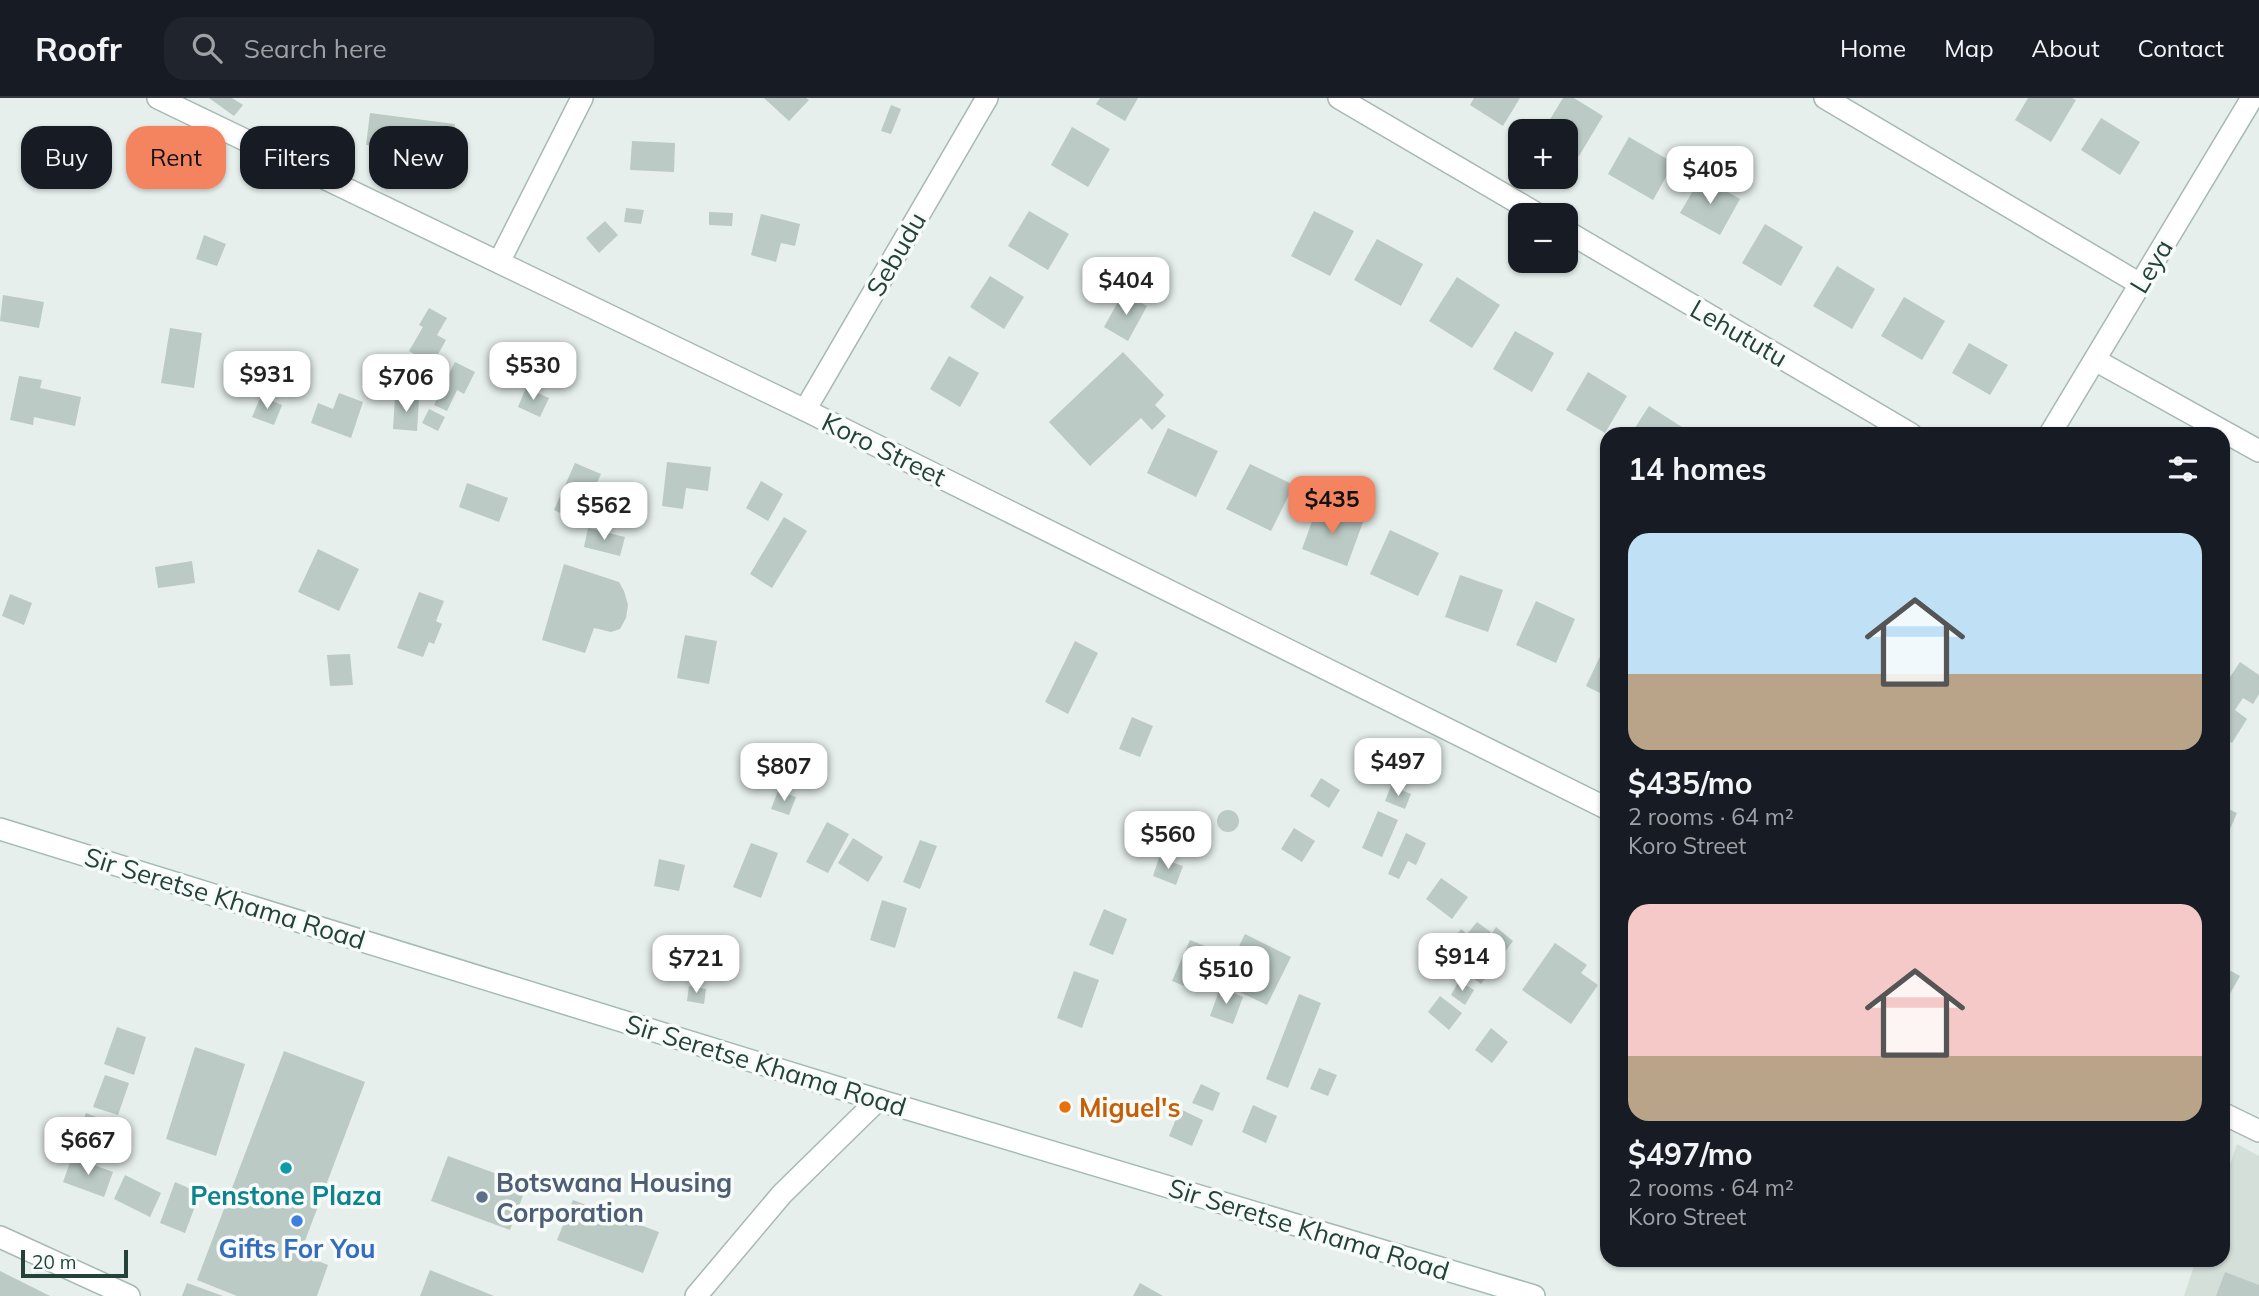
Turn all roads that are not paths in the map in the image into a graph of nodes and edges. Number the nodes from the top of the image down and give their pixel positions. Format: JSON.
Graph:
{"nodes":[{"id":1,"x":158,"y":98,"type":"edge"},
{"id":2,"x":582,"y":98,"type":"edge"},
{"id":3,"x":987,"y":98,"type":"edge"},
{"id":4,"x":1339,"y":98,"type":"edge"},
{"id":5,"x":1825,"y":98,"type":"edge"},
{"id":6,"x":2252,"y":98,"type":"edge"},
{"id":7,"x":1518,"y":203,"type":"edge"},
{"id":8,"x":1578,"y":238,"type":"edge"},
{"id":9,"x":499,"y":262,"type":"junction"},
{"id":10,"x":2140,"y":284,"type":"junction"},
{"id":11,"x":2095,"y":360,"type":"junction"},
{"id":12,"x":805,"y":410,"type":"junction"},
{"id":13,"x":1899,"y":427,"type":"edge"},
{"id":14,"x":2054,"y":427,"type":"edge"},
{"id":15,"x":2216,"y":427,"type":"edge"},
{"id":16,"x":2230,"y":435,"type":"edge"},
{"id":17,"x":2259,"y":451,"type":"edge"},
{"id":18,"x":1600,"y":805,"type":"edge"},
{"id":19,"x":0,"y":829,"type":"edge"},
{"id":20,"x":878,"y":1100,"type":"junction"},
{"id":21,"x":2230,"y":1117,"type":"edge"},
{"id":22,"x":2259,"y":1131,"type":"edge"},
{"id":23,"x":0,"y":1237,"type":"edge"},
{"id":24,"x":129,"y":1296,"type":"edge"},
{"id":25,"x":696,"y":1296,"type":"edge"},
{"id":26,"x":1535,"y":1296,"type":"edge"}],
"edges":[{"from":1,"to":9,"type":"street","name":"Koro Street"},
{"from":2,"to":9,"type":"street"},
{"from":3,"to":12,"type":"street","name":"Sebudu"},
{"from":4,"to":7,"type":"street"},
{"from":5,"to":10,"type":"street"},
{"from":6,"to":10,"type":"street","name":"Leya"},
{"from":8,"to":13,"type":"street","name":"Lehututu"},
{"from":9,"to":12,"type":"street","name":"Koro Street"},
{"from":10,"to":11,"type":"street","name":"Leya"},
{"from":11,"to":14,"type":"street","name":"Leya"},
{"from":11,"to":15,"type":"street"},
{"from":12,"to":18,"type":"street","name":"Koro Street"},
{"from":16,"to":17,"type":"street"},
{"from":19,"to":20,"type":"street","name":"Sir Seretse Khama Road"},
{"from":20,"to":25,"type":"street"},
{"from":20,"to":26,"type":"street","name":"Sir Seretse Khama Road"},
{"from":21,"to":22,"type":"street"},
{"from":23,"to":24,"type":"street"}]}
